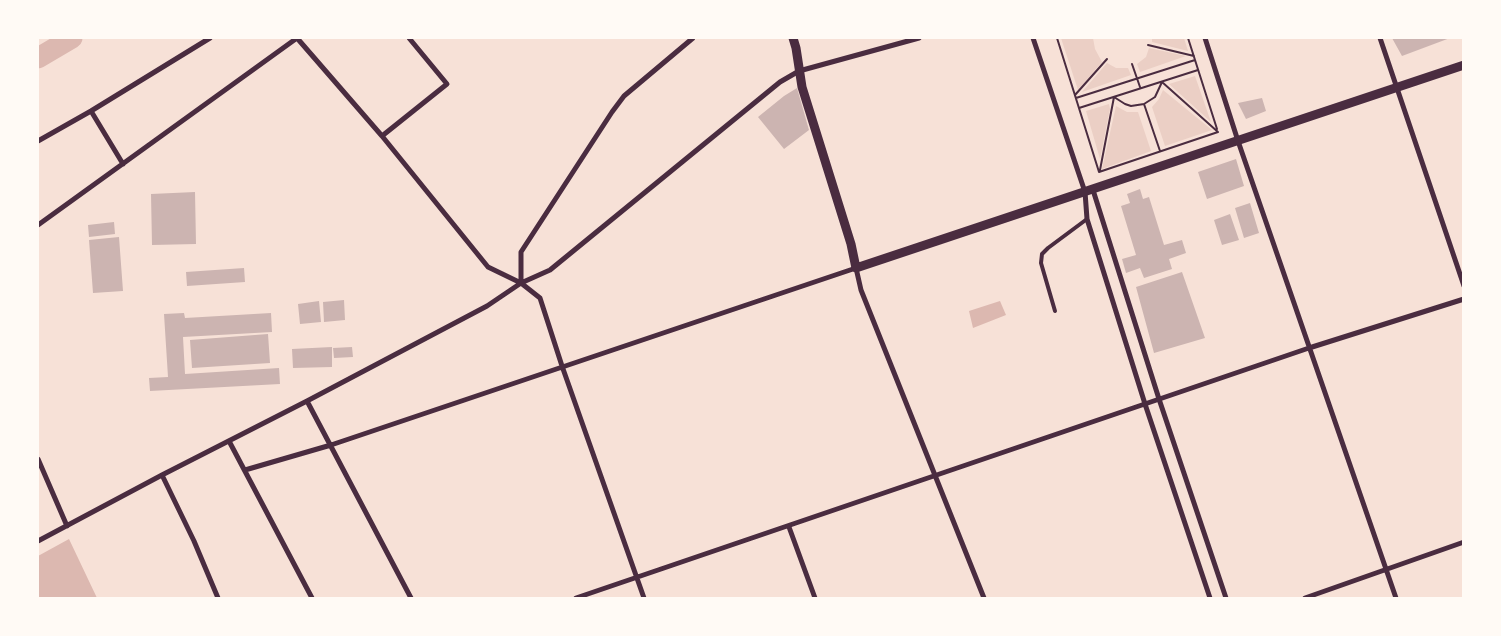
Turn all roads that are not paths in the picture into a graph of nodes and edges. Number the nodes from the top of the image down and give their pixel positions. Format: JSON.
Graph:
{"nodes":[{"id":1,"x":210,"y":38,"type":"edge"},
{"id":2,"x":297,"y":38,"type":"edge"},
{"id":3,"x":409,"y":38,"type":"edge"},
{"id":4,"x":692,"y":38,"type":"edge"},
{"id":5,"x":793,"y":38,"type":"edge"},
{"id":6,"x":919,"y":38,"type":"edge"},
{"id":7,"x":1033,"y":38,"type":"edge"},
{"id":8,"x":1205,"y":38,"type":"edge"},
{"id":9,"x":1380,"y":38,"type":"edge"},
{"id":10,"x":1464,"y":65,"type":"edge"},
{"id":11,"x":799,"y":70,"type":"junction"},
{"id":12,"x":1397,"y":88,"type":"junction"},
{"id":13,"x":91,"y":111,"type":"junction"},
{"id":14,"x":382,"y":136,"type":"junction"},
{"id":15,"x":38,"y":141,"type":"edge"},
{"id":16,"x":1238,"y":141,"type":"junction"},
{"id":17,"x":123,"y":164,"type":"junction"},
{"id":18,"x":1089,"y":191,"type":"junction"},
{"id":19,"x":1087,"y":219,"type":"junction"},
{"id":20,"x":38,"y":225,"type":"edge"},
{"id":21,"x":856,"y":268,"type":"junction"},
{"id":22,"x":521,"y":283,"type":"junction"},
{"id":23,"x":1464,"y":286,"type":"edge"},
{"id":24,"x":1464,"y":298,"type":"edge"},
{"id":25,"x":1055,"y":311,"type":"dead end"},
{"id":26,"x":1309,"y":348,"type":"junction"},
{"id":27,"x":562,"y":366,"type":"junction"},
{"id":28,"x":1158,"y":399,"type":"junction"},
{"id":29,"x":307,"y":401,"type":"junction"},
{"id":30,"x":1145,"y":404,"type":"junction"},
{"id":31,"x":229,"y":441,"type":"junction"},
{"id":32,"x":331,"y":445,"type":"junction"},
{"id":33,"x":38,"y":459,"type":"edge"},
{"id":34,"x":245,"y":470,"type":"junction"},
{"id":35,"x":162,"y":475,"type":"junction"},
{"id":36,"x":935,"y":477,"type":"junction"},
{"id":37,"x":67,"y":526,"type":"junction"},
{"id":38,"x":789,"y":527,"type":"junction"},
{"id":39,"x":38,"y":542,"type":"edge"},
{"id":40,"x":1464,"y":542,"type":"edge"},
{"id":41,"x":1386,"y":569,"type":"junction"},
{"id":42,"x":638,"y":578,"type":"junction"},
{"id":43,"x":218,"y":598,"type":"edge"},
{"id":44,"x":312,"y":598,"type":"edge"},
{"id":45,"x":411,"y":598,"type":"edge"},
{"id":46,"x":576,"y":598,"type":"edge"},
{"id":47,"x":644,"y":598,"type":"edge"},
{"id":48,"x":815,"y":598,"type":"edge"},
{"id":49,"x":984,"y":598,"type":"edge"},
{"id":50,"x":1210,"y":598,"type":"edge"},
{"id":51,"x":1226,"y":598,"type":"edge"},
{"id":52,"x":1305,"y":598,"type":"edge"},
{"id":53,"x":1396,"y":598,"type":"edge"}],
"edges":[{"from":1,"to":13,"type":"street"},
{"from":2,"to":14,"type":"street"},
{"from":2,"to":17,"type":"street"},
{"from":3,"to":14,"type":"street"},
{"from":4,"to":22,"type":"street"},
{"from":5,"to":11,"type":"street"},
{"from":6,"to":11,"type":"street"},
{"from":7,"to":18,"type":"street"},
{"from":8,"to":16,"type":"street"},
{"from":9,"to":12,"type":"street"},
{"from":10,"to":12,"type":"street"},
{"from":11,"to":21,"type":"street"},
{"from":11,"to":22,"type":"street"},
{"from":12,"to":16,"type":"street"},
{"from":12,"to":23,"type":"street"},
{"from":13,"to":15,"type":"street"},
{"from":13,"to":17,"type":"street"},
{"from":14,"to":22,"type":"street"},
{"from":16,"to":18,"type":"street"},
{"from":16,"to":26,"type":"street"},
{"from":17,"to":20,"type":"street"},
{"from":18,"to":19,"type":"street"},
{"from":18,"to":21,"type":"street"},
{"from":18,"to":28,"type":"street"},
{"from":19,"to":25,"type":"lane"},
{"from":19,"to":30,"type":"street"},
{"from":21,"to":27,"type":"street"},
{"from":21,"to":36,"type":"street"},
{"from":22,"to":27,"type":"street"},
{"from":22,"to":29,"type":"street"},
{"from":24,"to":26,"type":"street"},
{"from":26,"to":28,"type":"street"},
{"from":26,"to":41,"type":"street"},
{"from":27,"to":32,"type":"street"},
{"from":27,"to":42,"type":"street"},
{"from":28,"to":30,"type":"street"},
{"from":28,"to":51,"type":"street"},
{"from":29,"to":31,"type":"street"},
{"from":29,"to":32,"type":"street"},
{"from":30,"to":36,"type":"street"},
{"from":30,"to":50,"type":"street"},
{"from":31,"to":34,"type":"street"},
{"from":31,"to":35,"type":"street"},
{"from":32,"to":34,"type":"street"},
{"from":32,"to":45,"type":"street"},
{"from":33,"to":37,"type":"street"},
{"from":34,"to":44,"type":"street"},
{"from":35,"to":37,"type":"street"},
{"from":35,"to":43,"type":"street"},
{"from":36,"to":38,"type":"street"},
{"from":36,"to":49,"type":"street"},
{"from":37,"to":39,"type":"street"},
{"from":38,"to":42,"type":"street"},
{"from":38,"to":48,"type":"street"},
{"from":40,"to":41,"type":"street"},
{"from":41,"to":52,"type":"street"},
{"from":41,"to":53,"type":"street"},
{"from":42,"to":46,"type":"street"},
{"from":42,"to":47,"type":"street"}]}
